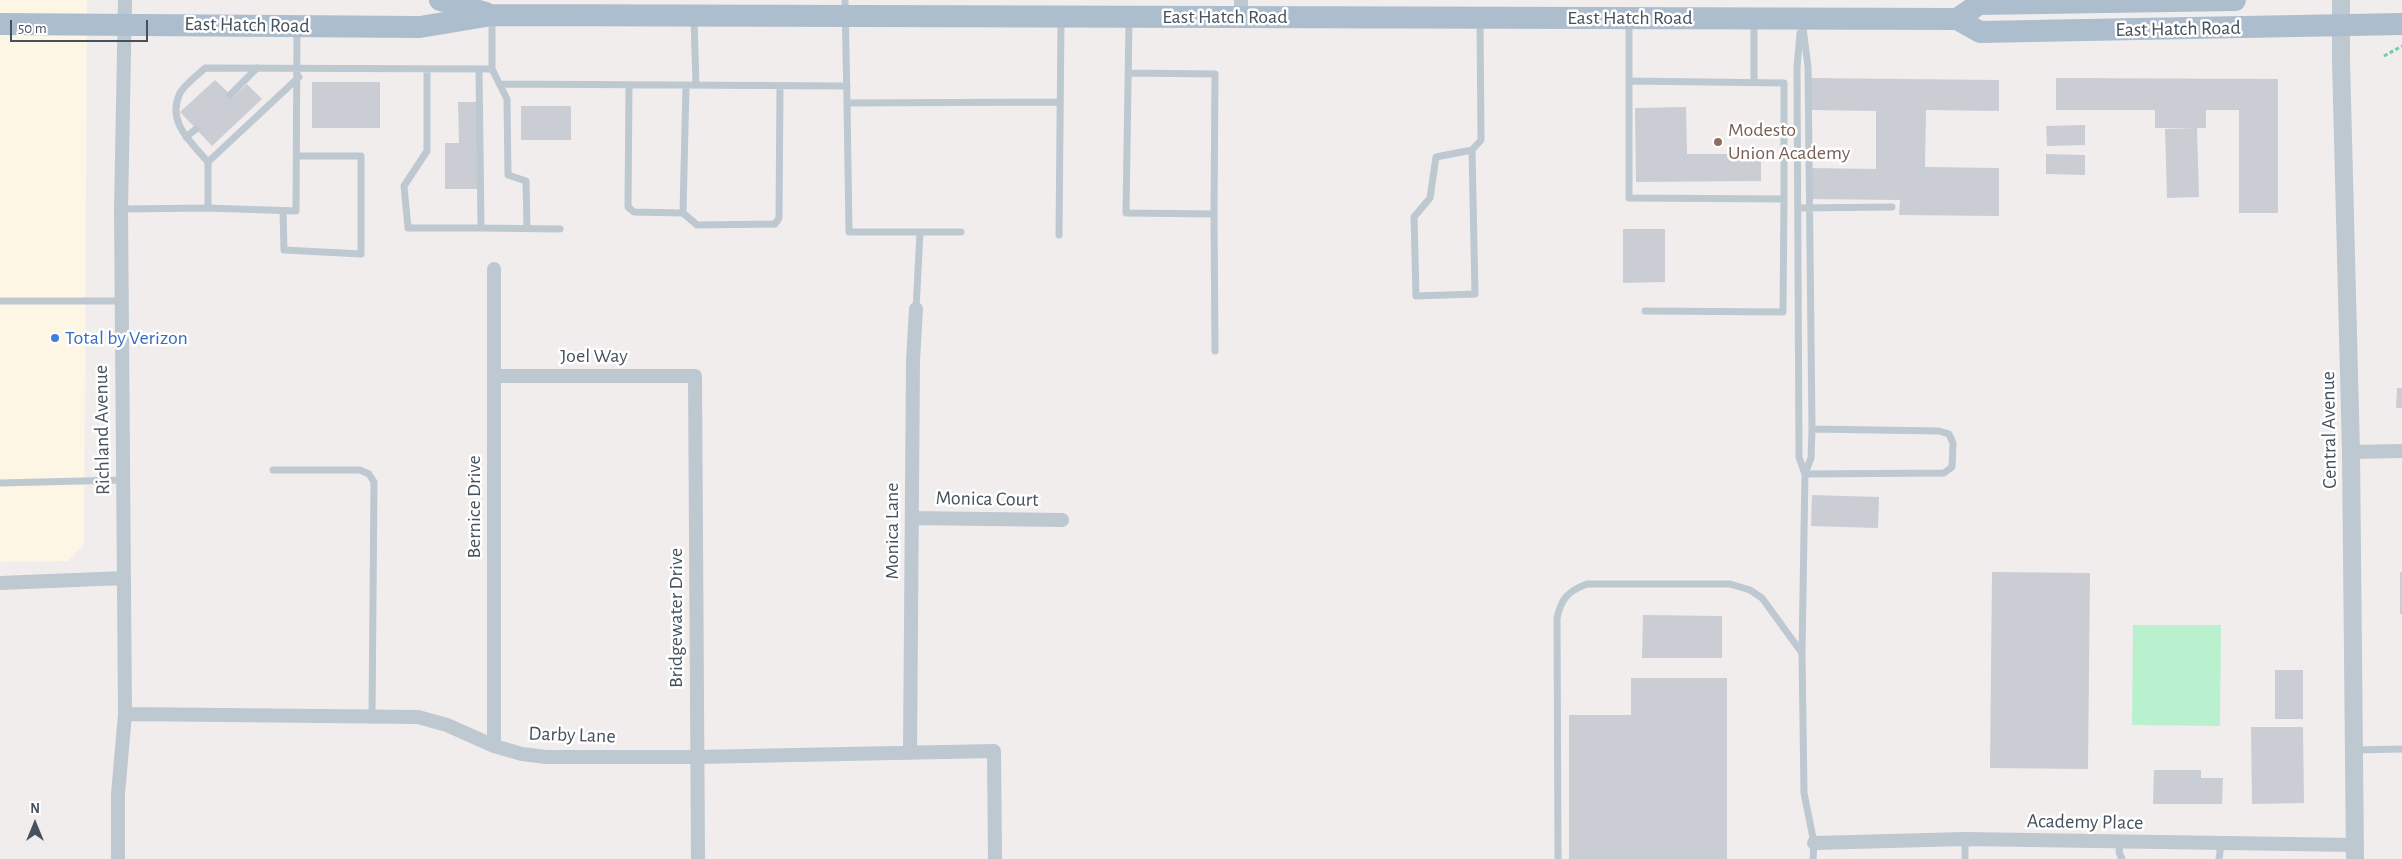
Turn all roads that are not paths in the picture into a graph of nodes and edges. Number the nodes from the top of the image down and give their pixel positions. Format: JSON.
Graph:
{"nodes":[{"id":1,"x":125,"y":0,"type":"edge"},
{"id":2,"x":440,"y":0,"type":"edge"},
{"id":3,"x":2235,"y":0,"type":"edge"},
{"id":4,"x":2341,"y":0,"type":"edge"},
{"id":5,"x":845,"y":8,"type":"edge"},
{"id":6,"x":1241,"y":8,"type":"edge"},
{"id":7,"x":492,"y":15,"type":"junction"},
{"id":8,"x":694,"y":16,"type":"junction"},
{"id":9,"x":1061,"y":17,"type":"junction"},
{"id":10,"x":1129,"y":18,"type":"junction"},
{"id":11,"x":1480,"y":18,"type":"junction"},
{"id":12,"x":1628,"y":18,"type":"junction"},
{"id":13,"x":1754,"y":18,"type":"junction"},
{"id":14,"x":1802,"y":19,"type":"junction"},
{"id":15,"x":1957,"y":19,"type":"junction"},
{"id":16,"x":0,"y":24,"type":"edge"},
{"id":17,"x":126,"y":24,"type":"junction"},
{"id":18,"x":2402,"y":24,"type":"edge"},
{"id":19,"x":297,"y":26,"type":"junction"},
{"id":20,"x":2342,"y":26,"type":"junction"},
{"id":21,"x":257,"y":68,"type":"junction"},
{"id":22,"x":298,"y":69,"type":"junction"},
{"id":23,"x":427,"y":69,"type":"junction"},
{"id":24,"x":478,"y":69,"type":"junction"},
{"id":25,"x":492,"y":69,"type":"junction"},
{"id":26,"x":1128,"y":73,"type":"junction"},
{"id":27,"x":298,"y":77,"type":"junction"},
{"id":28,"x":1629,"y":80,"type":"junction"},
{"id":29,"x":1754,"y":82,"type":"junction"},
{"id":30,"x":500,"y":84,"type":"junction"},
{"id":31,"x":629,"y":85,"type":"junction"},
{"id":32,"x":686,"y":85,"type":"junction"},
{"id":33,"x":696,"y":85,"type":"junction"},
{"id":34,"x":780,"y":86,"type":"junction"},
{"id":35,"x":847,"y":86,"type":"junction"},
{"id":36,"x":230,"y":95,"type":"dead end"},
{"id":37,"x":1060,"y":102,"type":"junction"},
{"id":38,"x":847,"y":103,"type":"junction"},
{"id":39,"x":196,"y":128,"type":"dead end"},
{"id":40,"x":186,"y":136,"type":"junction"},
{"id":41,"x":1472,"y":150,"type":"junction"},
{"id":42,"x":297,"y":156,"type":"junction"},
{"id":43,"x":208,"y":162,"type":"junction"},
{"id":44,"x":1784,"y":199,"type":"junction"},
{"id":45,"x":1892,"y":207,"type":"dead end"},
{"id":46,"x":208,"y":208,"type":"junction"},
{"id":47,"x":1798,"y":208,"type":"junction"},
{"id":48,"x":1810,"y":208,"type":"junction"},
{"id":49,"x":121,"y":209,"type":"junction"},
{"id":50,"x":283,"y":211,"type":"junction"},
{"id":51,"x":683,"y":213,"type":"junction"},
{"id":52,"x":1214,"y":214,"type":"junction"},
{"id":53,"x":482,"y":228,"type":"junction"},
{"id":54,"x":527,"y":228,"type":"junction"},
{"id":55,"x":560,"y":228,"type":"dead end"},
{"id":56,"x":920,"y":232,"type":"junction"},
{"id":57,"x":961,"y":232,"type":"dead end"},
{"id":58,"x":1058,"y":235,"type":"dead end"},
{"id":59,"x":494,"y":269,"type":"dead end"},
{"id":60,"x":0,"y":301,"type":"edge"},
{"id":61,"x":121,"y":301,"type":"junction"},
{"id":62,"x":916,"y":309,"type":"joint"},
{"id":63,"x":1645,"y":311,"type":"dead end"},
{"id":64,"x":1215,"y":351,"type":"dead end"},
{"id":65,"x":494,"y":376,"type":"junction"},
{"id":66,"x":695,"y":376,"type":"joint"},
{"id":67,"x":1812,"y":429,"type":"junction"},
{"id":68,"x":2402,"y":451,"type":"edge"},
{"id":69,"x":2351,"y":452,"type":"junction"},
{"id":70,"x":274,"y":470,"type":"dead end"},
{"id":71,"x":1805,"y":474,"type":"junction"},
{"id":72,"x":123,"y":480,"type":"junction"},
{"id":73,"x":0,"y":483,"type":"edge"},
{"id":74,"x":912,"y":518,"type":"junction"},
{"id":75,"x":1062,"y":520,"type":"dead end"},
{"id":76,"x":124,"y":578,"type":"junction"},
{"id":77,"x":0,"y":583,"type":"edge"},
{"id":78,"x":1802,"y":653,"type":"junction"},
{"id":79,"x":125,"y":714,"type":"junction"},
{"id":80,"x":372,"y":717,"type":"junction"},
{"id":81,"x":494,"y":746,"type":"junction"},
{"id":82,"x":2402,"y":749,"type":"edge"},
{"id":83,"x":2354,"y":750,"type":"junction"},
{"id":84,"x":910,"y":753,"type":"junction"},
{"id":85,"x":697,"y":757,"type":"junction"},
{"id":86,"x":1965,"y":839,"type":"junction"},
{"id":87,"x":1814,"y":843,"type":"junction"},
{"id":88,"x":2120,"y":843,"type":"junction"},
{"id":89,"x":2221,"y":844,"type":"junction"},
{"id":90,"x":2355,"y":852,"type":"edge"},
{"id":91,"x":118,"y":859,"type":"edge"},
{"id":92,"x":698,"y":859,"type":"edge"},
{"id":93,"x":995,"y":859,"type":"edge"},
{"id":94,"x":1558,"y":859,"type":"edge"},
{"id":95,"x":1813,"y":859,"type":"edge"},
{"id":96,"x":1965,"y":859,"type":"edge"},
{"id":97,"x":2122,"y":859,"type":"edge"},
{"id":98,"x":2219,"y":859,"type":"edge"}],
"edges":[{"from":1,"to":17,"type":"street","name":"Richland Avenue"},
{"from":2,"to":7,"type":"main road","name":"East Hatch Road"},
{"from":3,"to":15,"type":"main road","name":"East Hatch Road"},
{"from":4,"to":20,"type":"street","name":"Central Avenue"},
{"from":5,"to":8,"type":"main road","name":"East Hatch Road"},
{"from":5,"to":9,"type":"main road","name":"East Hatch Road"},
{"from":5,"to":35,"type":"lane"},
{"from":6,"to":10,"type":"main road","name":"East Hatch Road"},
{"from":6,"to":11,"type":"main road","name":"East Hatch Road"},
{"from":7,"to":8,"type":"main road","name":"East Hatch Road"},
{"from":7,"to":19,"type":"main road","name":"East Hatch Road"},
{"from":7,"to":25,"type":"lane"},
{"from":8,"to":33,"type":"lane"},
{"from":9,"to":10,"type":"main road","name":"East Hatch Road"},
{"from":9,"to":37,"type":"lane"},
{"from":10,"to":26,"type":"lane"},
{"from":11,"to":12,"type":"main road","name":"East Hatch Road"},
{"from":11,"to":41,"type":"lane"},
{"from":12,"to":13,"type":"main road","name":"East Hatch Road"},
{"from":12,"to":28,"type":"lane"},
{"from":13,"to":14,"type":"main road","name":"East Hatch Road"},
{"from":13,"to":29,"type":"lane"},
{"from":14,"to":15,"type":"main road","name":"East Hatch Road"},
{"from":14,"to":47,"type":"lane"},
{"from":14,"to":48,"type":"lane"},
{"from":15,"to":20,"type":"main road","name":"East Hatch Road"},
{"from":16,"to":17,"type":"main road","name":"East Hatch Road"},
{"from":17,"to":19,"type":"main road","name":"East Hatch Road"},
{"from":17,"to":49,"type":"street","name":"Richland Avenue"},
{"from":18,"to":20,"type":"main road","name":"East Hatch Road"},
{"from":19,"to":22,"type":"lane"},
{"from":20,"to":69,"type":"street","name":"Central Avenue"},
{"from":21,"to":22,"type":"lane"},
{"from":21,"to":36,"type":"lane"},
{"from":21,"to":40,"type":"lane"},
{"from":22,"to":23,"type":"lane"},
{"from":22,"to":27,"type":"lane"},
{"from":23,"to":24,"type":"lane"},
{"from":23,"to":53,"type":"lane"},
{"from":24,"to":25,"type":"lane"},
{"from":24,"to":53,"type":"lane"},
{"from":25,"to":30,"type":"lane"},
{"from":26,"to":52,"type":"lane"},
{"from":26,"to":52,"type":"lane"},
{"from":27,"to":42,"type":"lane"},
{"from":27,"to":43,"type":"lane"},
{"from":28,"to":29,"type":"lane"},
{"from":28,"to":44,"type":"lane"},
{"from":29,"to":44,"type":"lane"},
{"from":30,"to":31,"type":"lane"},
{"from":30,"to":54,"type":"lane"},
{"from":31,"to":32,"type":"lane"},
{"from":31,"to":51,"type":"lane"},
{"from":32,"to":33,"type":"lane"},
{"from":32,"to":51,"type":"lane"},
{"from":33,"to":34,"type":"lane"},
{"from":34,"to":35,"type":"lane"},
{"from":34,"to":51,"type":"lane"},
{"from":35,"to":38,"type":"lane"},
{"from":37,"to":38,"type":"lane"},
{"from":37,"to":58,"type":"lane"},
{"from":38,"to":56,"type":"lane"},
{"from":39,"to":40,"type":"lane"},
{"from":40,"to":43,"type":"lane"},
{"from":41,"to":41,"type":"lane"},
{"from":42,"to":50,"type":"lane"},
{"from":42,"to":50,"type":"lane"},
{"from":43,"to":46,"type":"lane"},
{"from":44,"to":63,"type":"lane"},
{"from":45,"to":48,"type":"lane"},
{"from":46,"to":49,"type":"lane"},
{"from":46,"to":50,"type":"lane"},
{"from":47,"to":48,"type":"lane"},
{"from":47,"to":71,"type":"lane"},
{"from":48,"to":67,"type":"lane"},
{"from":49,"to":61,"type":"street","name":"Richland Avenue"},
{"from":52,"to":64,"type":"lane"},
{"from":53,"to":54,"type":"lane"},
{"from":54,"to":55,"type":"lane"},
{"from":56,"to":57,"type":"lane"},
{"from":56,"to":62,"type":"lane"},
{"from":59,"to":65,"type":"street","name":"Bernice Drive"},
{"from":60,"to":61,"type":"lane"},
{"from":61,"to":72,"type":"street","name":"Richland Avenue"},
{"from":62,"to":74,"type":"street","name":"Monica Lane"},
{"from":65,"to":66,"type":"street","name":"Joel Way"},
{"from":65,"to":81,"type":"street","name":"Bernice Drive"},
{"from":66,"to":85,"type":"street","name":"Bridgewater Drive"},
{"from":67,"to":71,"type":"lane"},
{"from":67,"to":71,"type":"lane"},
{"from":68,"to":69,"type":"street"},
{"from":69,"to":83,"type":"street","name":"Central Avenue"},
{"from":70,"to":80,"type":"lane"},
{"from":71,"to":78,"type":"lane"},
{"from":72,"to":73,"type":"lane"},
{"from":72,"to":76,"type":"street","name":"Richland Avenue"},
{"from":74,"to":75,"type":"street","name":"Monica Court"},
{"from":74,"to":84,"type":"street","name":"Monica Lane"},
{"from":76,"to":77,"type":"street"},
{"from":76,"to":79,"type":"street","name":"Richland Avenue"},
{"from":78,"to":87,"type":"lane"},
{"from":78,"to":94,"type":"lane"},
{"from":79,"to":80,"type":"street","name":"Darby Lane"},
{"from":79,"to":91,"type":"street","name":"Richland Avenue"},
{"from":80,"to":81,"type":"street","name":"Darby Lane"},
{"from":81,"to":85,"type":"street","name":"Darby Lane"},
{"from":82,"to":83,"type":"lane"},
{"from":83,"to":90,"type":"street","name":"Central Avenue"},
{"from":84,"to":85,"type":"street","name":"Darby Lane"},
{"from":84,"to":93,"type":"street","name":"Darby Lane"},
{"from":85,"to":92,"type":"street","name":"Bridgewater Drive"},
{"from":86,"to":87,"type":"street","name":"Academy Place"},
{"from":86,"to":88,"type":"street","name":"Academy Place"},
{"from":86,"to":96,"type":"lane"},
{"from":87,"to":95,"type":"lane"},
{"from":88,"to":89,"type":"street","name":"Academy Place"},
{"from":88,"to":97,"type":"lane"},
{"from":89,"to":90,"type":"street","name":"Academy Place"},
{"from":89,"to":98,"type":"lane"}]}
